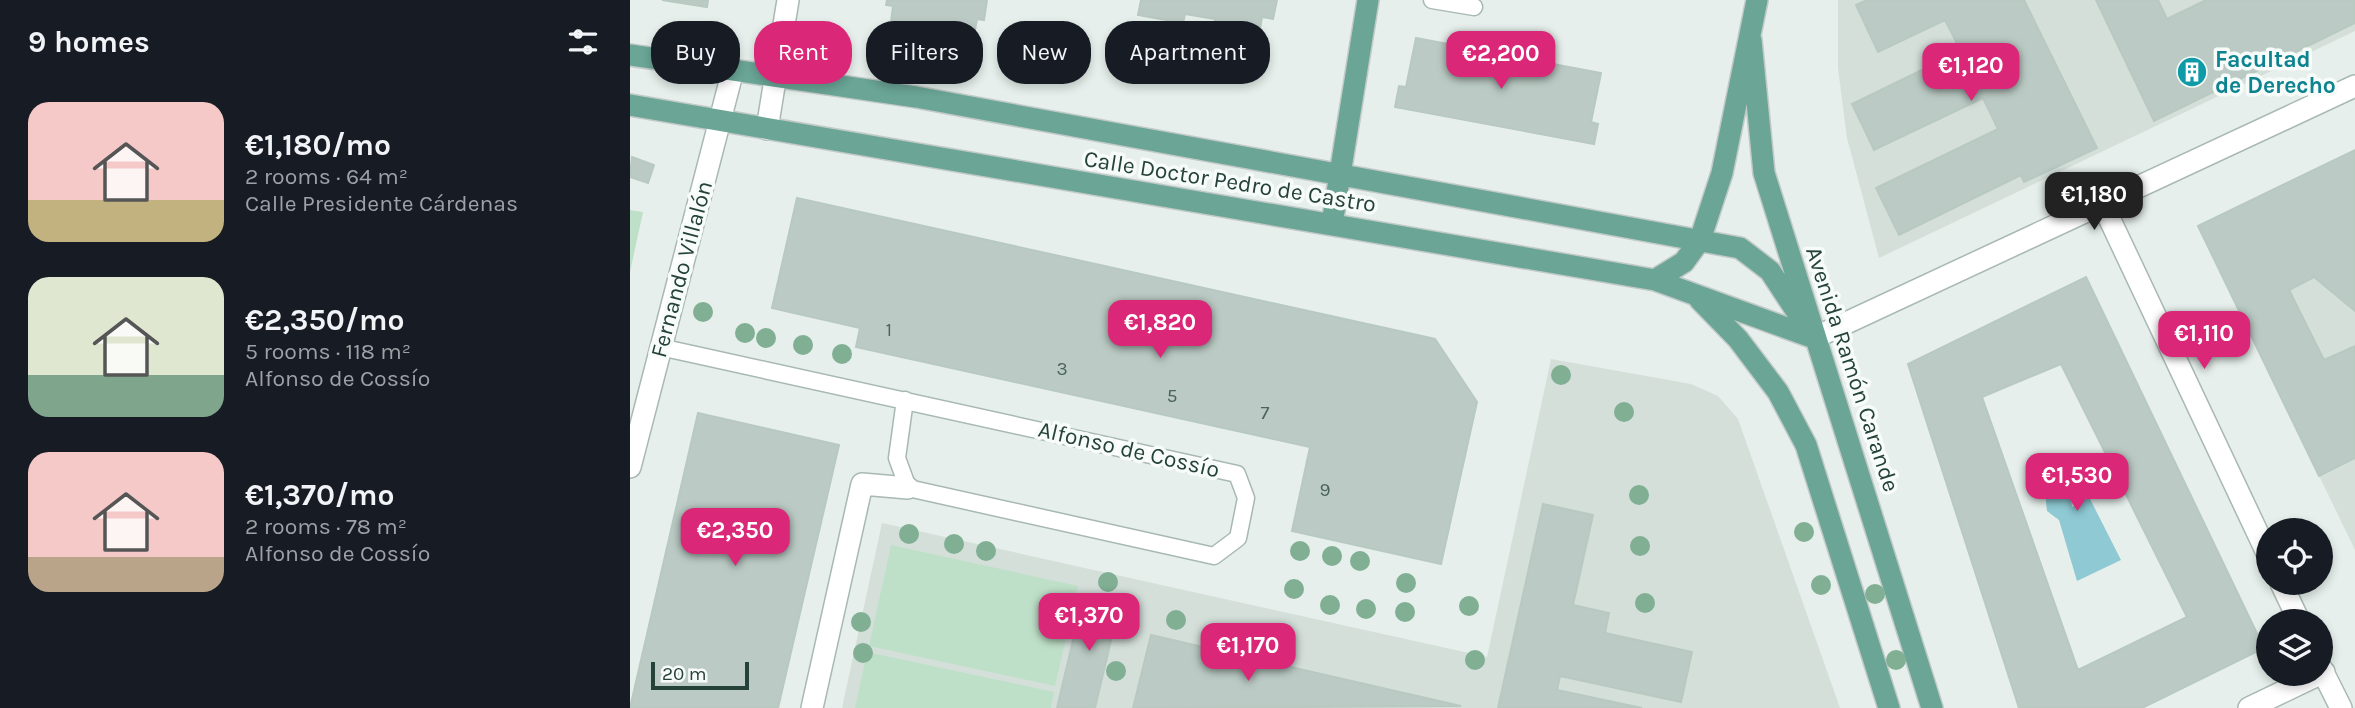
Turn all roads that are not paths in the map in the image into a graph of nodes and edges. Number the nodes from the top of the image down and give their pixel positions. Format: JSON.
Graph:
{"nodes":[{"id":1,"x":788,"y":0,"type":"edge"},
{"id":2,"x":1368,"y":0,"type":"edge"},
{"id":3,"x":1432,"y":0,"type":"edge"},
{"id":4,"x":1758,"y":0,"type":"edge"},
{"id":5,"x":1474,"y":7,"type":"dead end"},
{"id":6,"x":784,"y":21,"type":"edge"},
{"id":7,"x":1751,"y":40,"type":"junction"},
{"id":8,"x":630,"y":55,"type":"edge"},
{"id":9,"x":651,"y":58,"type":"edge"},
{"id":10,"x":729,"y":84,"type":"edge"},
{"id":11,"x":774,"y":84,"type":"edge"},
{"id":12,"x":829,"y":84,"type":"edge"},
{"id":13,"x":2355,"y":86,"type":"edge"},
{"id":14,"x":630,"y":105,"type":"edge"},
{"id":15,"x":720,"y":120,"type":"junction"},
{"id":16,"x":766,"y":128,"type":"junction"},
{"id":17,"x":1341,"y":176,"type":"junction"},
{"id":18,"x":2103,"y":205,"type":"junction"},
{"id":19,"x":1332,"y":224,"type":"junction"},
{"id":20,"x":1700,"y":240,"type":"junction"},
{"id":21,"x":1655,"y":280,"type":"junction"},
{"id":22,"x":1695,"y":296,"type":"junction"},
{"id":23,"x":1814,"y":338,"type":"junction"},
{"id":24,"x":660,"y":347,"type":"junction"},
{"id":25,"x":905,"y":400,"type":"junction"},
{"id":26,"x":630,"y":467,"type":"edge"},
{"id":27,"x":908,"y":488,"type":"junction"},
{"id":28,"x":2256,"y":530,"type":"edge"},
{"id":29,"x":2290,"y":686,"type":"edge"},
{"id":30,"x":2330,"y":686,"type":"edge"},
{"id":31,"x":812,"y":708,"type":"edge"},
{"id":32,"x":1889,"y":708,"type":"edge"},
{"id":33,"x":1932,"y":708,"type":"edge"},
{"id":34,"x":2249,"y":708,"type":"edge"},
{"id":35,"x":2341,"y":708,"type":"edge"}],
"edges":[{"from":1,"to":6,"type":"street"},
{"from":2,"to":17,"type":"main road"},
{"from":3,"to":5,"type":"lane"},
{"from":4,"to":7,"type":"main road","name":"Avenida Ramón Carande"},
{"from":7,"to":20,"type":"main road","name":"Avenida Ramón Carande"},
{"from":7,"to":23,"type":"main road","name":"Avenida Ramón Carande"},
{"from":8,"to":9,"type":"main road","name":"Calle Doctor Pedro de Castro"},
{"from":10,"to":15,"type":"street","name":"Fernando Villalón"},
{"from":11,"to":16,"type":"street"},
{"from":12,"to":17,"type":"main road","name":"Calle Doctor Pedro de Castro"},
{"from":13,"to":18,"type":"street"},
{"from":14,"to":15,"type":"main road","name":"Calle Doctor Pedro de Castro"},
{"from":15,"to":16,"type":"main road","name":"Calle Doctor Pedro de Castro"},
{"from":15,"to":24,"type":"street","name":"Fernando Villalón"},
{"from":16,"to":19,"type":"main road","name":"Calle Doctor Pedro de Castro"},
{"from":17,"to":19,"type":"main road"},
{"from":17,"to":20,"type":"main road","name":"Calle Doctor Pedro de Castro"},
{"from":18,"to":23,"type":"street"},
{"from":18,"to":28,"type":"street"},
{"from":19,"to":21,"type":"main road","name":"Calle Doctor Pedro de Castro"},
{"from":20,"to":21,"type":"main road"},
{"from":20,"to":23,"type":"main road","name":"Calle Doctor Pedro de Castro"},
{"from":21,"to":22,"type":"main road","name":"Calle Doctor Pedro de Castro"},
{"from":22,"to":23,"type":"main road","name":"Calle Doctor Pedro de Castro"},
{"from":22,"to":32,"type":"main road"},
{"from":23,"to":33,"type":"main road","name":"Avenida Ramón Carande"},
{"from":24,"to":25,"type":"lane","name":"Alfonso de Cossío"},
{"from":24,"to":26,"type":"street","name":"Fernando Villalón"},
{"from":25,"to":27,"type":"lane"},
{"from":25,"to":27,"type":"lane","name":"Alfonso de Cossío"},
{"from":27,"to":31,"type":"street","name":"Alfonso de Cossío"},
{"from":29,"to":34,"type":"street"},
{"from":30,"to":35,"type":"street"}]}
